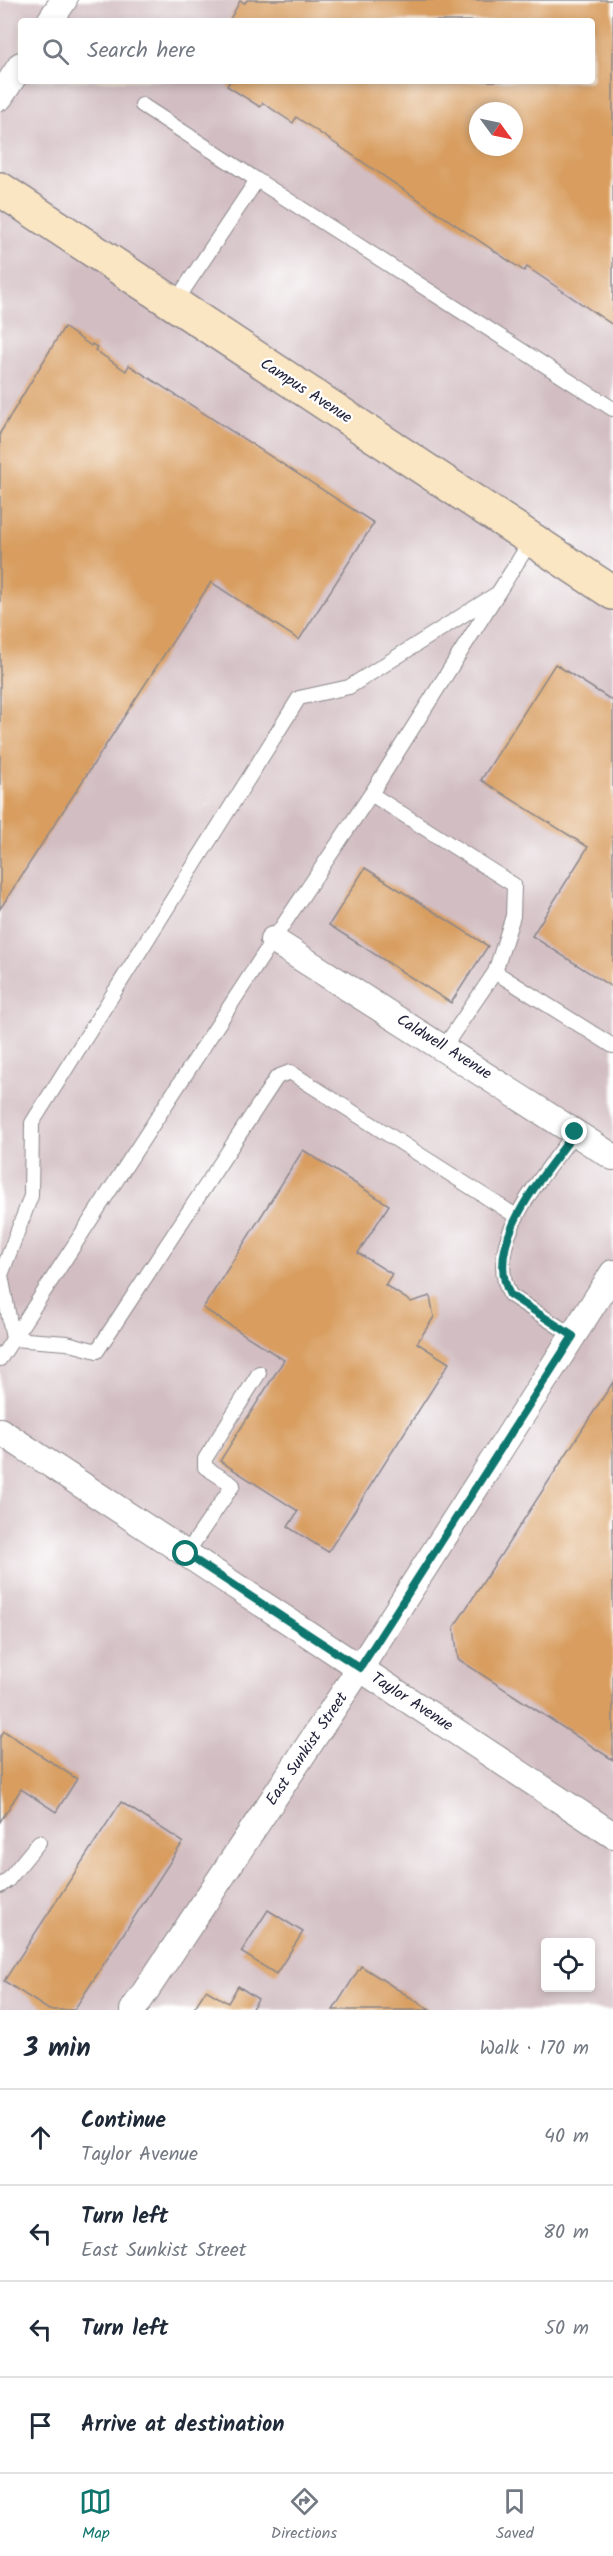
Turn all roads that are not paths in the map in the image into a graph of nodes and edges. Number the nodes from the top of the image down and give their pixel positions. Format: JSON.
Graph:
{"nodes":[{"id":1,"x":64,"y":0,"type":"edge"},
{"id":2,"x":52,"y":18,"type":"edge"},
{"id":3,"x":18,"y":70,"type":"edge"},
{"id":4,"x":0,"y":97,"type":"edge"},
{"id":5,"x":141,"y":105,"type":"dead end"},
{"id":6,"x":257,"y":180,"type":"junction"},
{"id":7,"x":0,"y":189,"type":"edge"},
{"id":8,"x":174,"y":304,"type":"junction"},
{"id":9,"x":613,"y":409,"type":"edge"},
{"id":10,"x":532,"y":539,"type":"junction"},
{"id":11,"x":498,"y":593,"type":"junction"},
{"id":12,"x":613,"y":593,"type":"edge"},
{"id":13,"x":371,"y":794,"type":"junction"},
{"id":14,"x":273,"y":940,"type":"junction"},
{"id":15,"x":495,"y":972,"type":"junction"},
{"id":16,"x":613,"y":1046,"type":"edge"},
{"id":17,"x":444,"y":1047,"type":"junction"},
{"id":18,"x":575,"y":1132,"type":"junction"},
{"id":19,"x":613,"y":1157,"type":"edge"},
{"id":20,"x":516,"y":1216,"type":"junction"},
{"id":21,"x":613,"y":1273,"type":"edge"},
{"id":22,"x":573,"y":1336,"type":"junction"},
{"id":23,"x":13,"y":1339,"type":"junction"},
{"id":24,"x":0,"y":1359,"type":"edge"},
{"id":25,"x":259,"y":1373,"type":"dead end"},
{"id":26,"x":0,"y":1431,"type":"edge"},
{"id":27,"x":186,"y":1554,"type":"junction"},
{"id":28,"x":360,"y":1668,"type":"junction"},
{"id":29,"x":613,"y":1835,"type":"edge"},
{"id":30,"x":39,"y":1842,"type":"dead end"},
{"id":31,"x":0,"y":1886,"type":"edge"},
{"id":32,"x":133,"y":2010,"type":"edge"}],
"edges":[{"from":1,"to":2,"type":"street"},
{"from":3,"to":4,"type":"street"},
{"from":5,"to":6,"type":"lane"},
{"from":6,"to":8,"type":"lane"},
{"from":6,"to":9,"type":"lane"},
{"from":7,"to":8,"type":"street","name":"Campus Avenue"},
{"from":8,"to":10,"type":"street","name":"Campus Avenue"},
{"from":10,"to":11,"type":"lane"},
{"from":10,"to":12,"type":"street","name":"Campus Avenue"},
{"from":11,"to":13,"type":"lane"},
{"from":11,"to":23,"type":"lane"},
{"from":13,"to":14,"type":"lane"},
{"from":13,"to":15,"type":"lane"},
{"from":14,"to":17,"type":"street","name":"Caldwell Avenue"},
{"from":14,"to":23,"type":"lane"},
{"from":15,"to":16,"type":"lane"},
{"from":15,"to":17,"type":"lane"},
{"from":17,"to":18,"type":"street","name":"Caldwell Avenue"},
{"from":18,"to":19,"type":"street","name":"Caldwell Avenue"},
{"from":18,"to":20,"type":"lane"},
{"from":20,"to":22,"type":"lane"},
{"from":20,"to":23,"type":"lane"},
{"from":21,"to":22,"type":"street","name":"East Sunkist Street"},
{"from":22,"to":28,"type":"street","name":"East Sunkist Street"},
{"from":23,"to":24,"type":"lane"},
{"from":25,"to":27,"type":"lane"},
{"from":26,"to":27,"type":"street","name":"Taylor Avenue"},
{"from":27,"to":28,"type":"street","name":"Taylor Avenue"},
{"from":28,"to":29,"type":"street","name":"Taylor Avenue"},
{"from":28,"to":32,"type":"street","name":"East Sunkist Street"},
{"from":30,"to":31,"type":"lane"}]}
